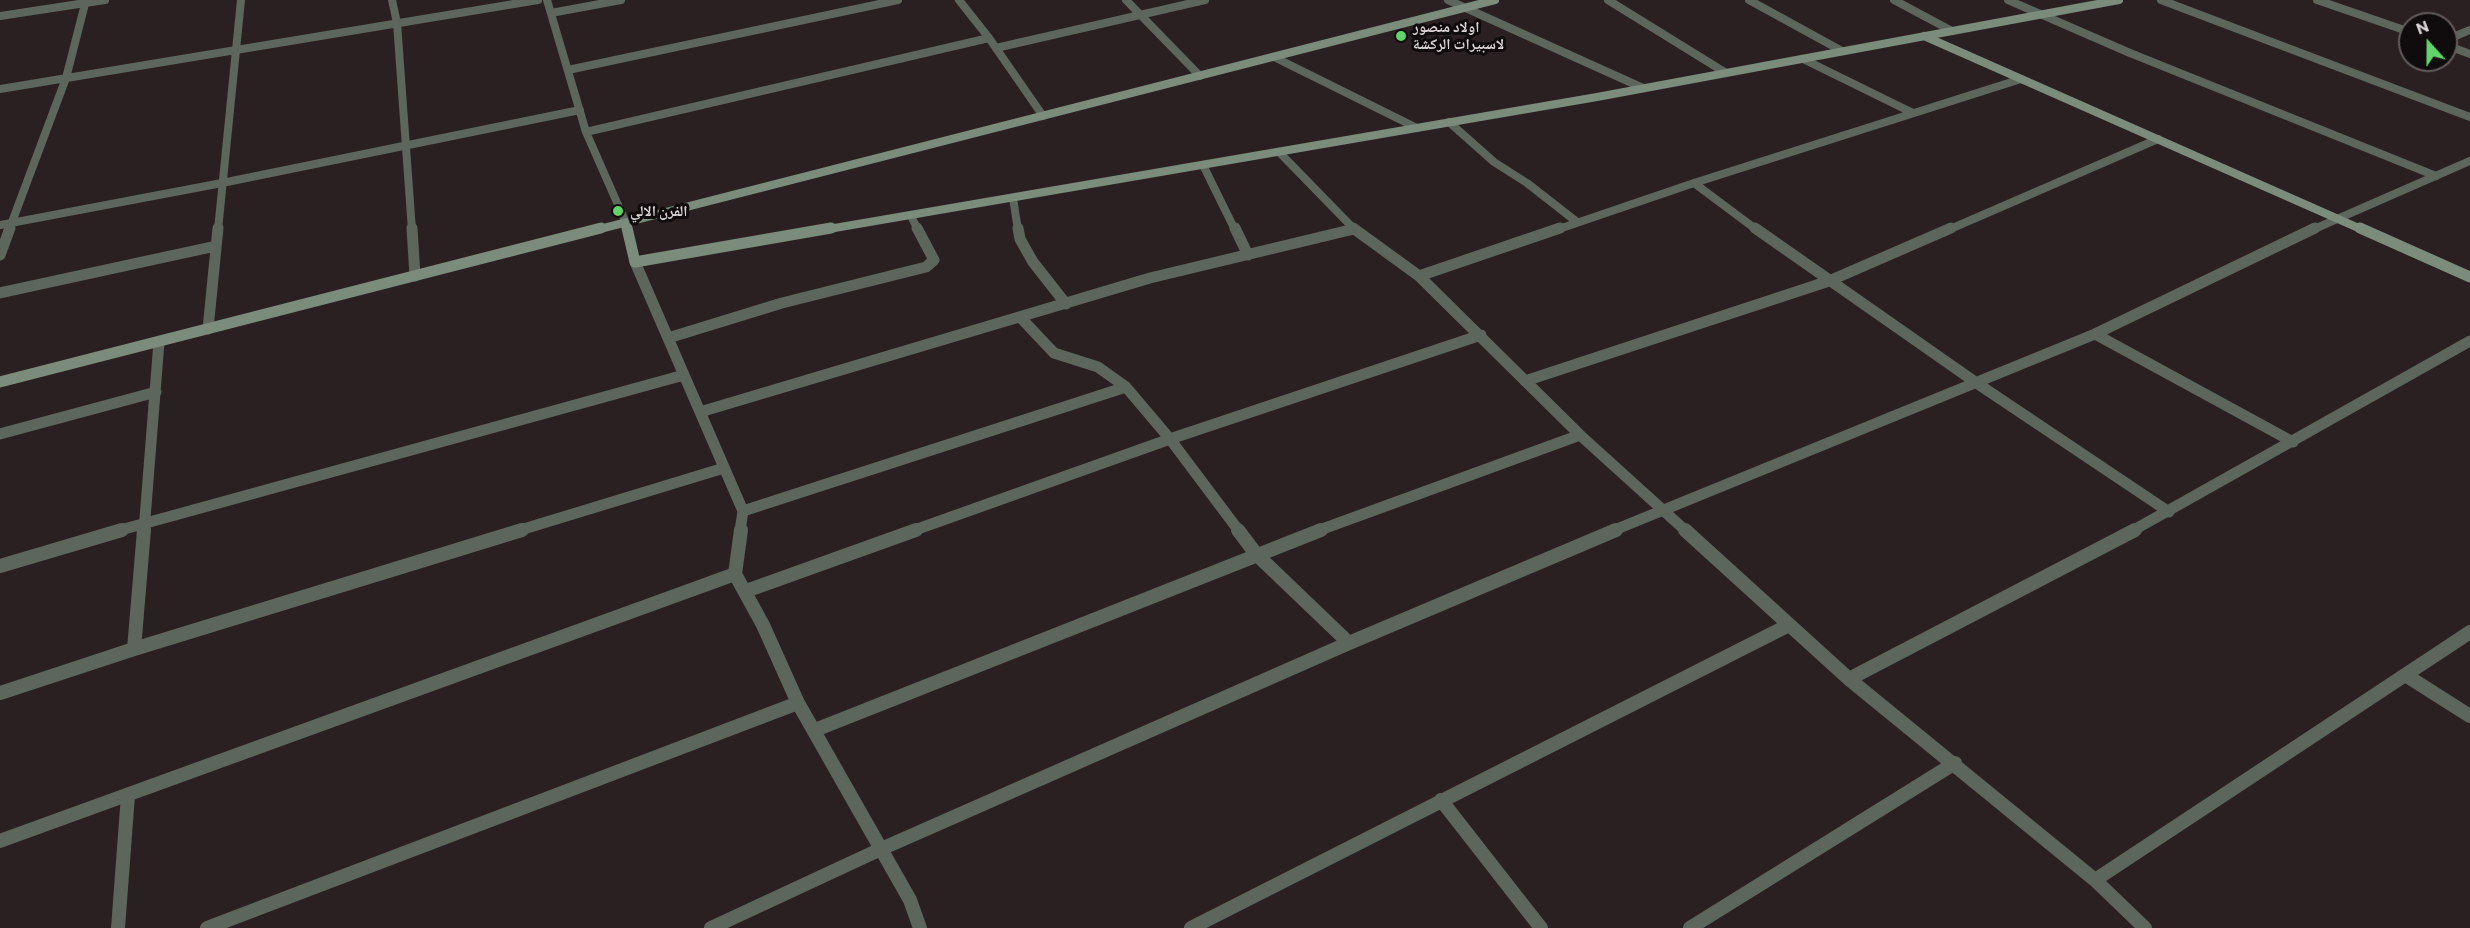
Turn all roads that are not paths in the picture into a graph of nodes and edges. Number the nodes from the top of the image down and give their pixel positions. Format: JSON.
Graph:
{"nodes":[{"id":1,"x":105,"y":0,"type":"edge"},
{"id":2,"x":241,"y":0,"type":"edge"},
{"id":3,"x":392,"y":0,"type":"edge"},
{"id":4,"x":538,"y":0,"type":"edge"},
{"id":5,"x":547,"y":0,"type":"edge"},
{"id":6,"x":621,"y":0,"type":"edge"},
{"id":7,"x":897,"y":0,"type":"edge"},
{"id":8,"x":959,"y":0,"type":"edge"},
{"id":9,"x":1126,"y":0,"type":"edge"},
{"id":10,"x":1205,"y":0,"type":"edge"},
{"id":11,"x":1448,"y":0,"type":"edge"},
{"id":12,"x":1495,"y":0,"type":"edge"},
{"id":13,"x":1608,"y":0,"type":"edge"},
{"id":14,"x":1749,"y":0,"type":"edge"},
{"id":15,"x":1894,"y":0,"type":"edge"},
{"id":16,"x":2008,"y":0,"type":"edge"},
{"id":17,"x":2119,"y":0,"type":"edge"},
{"id":18,"x":2161,"y":0,"type":"edge"},
{"id":19,"x":2317,"y":0,"type":"edge"},
{"id":20,"x":85,"y":2,"type":"edge"},
{"id":21,"x":2100,"y":2,"type":"edge"},
{"id":22,"x":1466,"y":8,"type":"junction"},
{"id":23,"x":551,"y":13,"type":"junction"},
{"id":24,"x":1141,"y":15,"type":"junction"},
{"id":25,"x":2040,"y":15,"type":"junction"},
{"id":26,"x":0,"y":16,"type":"edge"},
{"id":27,"x":397,"y":23,"type":"junction"},
{"id":28,"x":2398,"y":28,"type":"edge"},
{"id":29,"x":1952,"y":31,"type":"junction"},
{"id":30,"x":1924,"y":36,"type":"junction"},
{"id":31,"x":989,"y":38,"type":"junction"},
{"id":32,"x":996,"y":48,"type":"junction"},
{"id":33,"x":235,"y":51,"type":"junction"},
{"id":34,"x":1842,"y":51,"type":"junction"},
{"id":35,"x":1274,"y":57,"type":"junction"},
{"id":36,"x":1803,"y":59,"type":"junction"},
{"id":37,"x":568,"y":70,"type":"junction"},
{"id":38,"x":1726,"y":73,"type":"junction"},
{"id":39,"x":1200,"y":76,"type":"junction"},
{"id":40,"x":66,"y":78,"type":"junction"},
{"id":41,"x":2021,"y":79,"type":"junction"},
{"id":42,"x":1642,"y":88,"type":"junction"},
{"id":43,"x":0,"y":89,"type":"edge"},
{"id":44,"x":580,"y":110,"type":"junction"},
{"id":45,"x":1913,"y":113,"type":"junction"},
{"id":46,"x":1043,"y":116,"type":"junction"},
{"id":47,"x":2470,"y":117,"type":"edge"},
{"id":48,"x":1449,"y":123,"type":"junction"},
{"id":49,"x":1417,"y":128,"type":"junction"},
{"id":50,"x":586,"y":132,"type":"junction"},
{"id":51,"x":2158,"y":139,"type":"junction"},
{"id":52,"x":405,"y":147,"type":"junction"},
{"id":53,"x":1279,"y":152,"type":"junction"},
{"id":54,"x":2470,"y":161,"type":"edge"},
{"id":55,"x":1203,"y":165,"type":"junction"},
{"id":56,"x":2436,"y":176,"type":"junction"},
{"id":57,"x":222,"y":183,"type":"junction"},
{"id":58,"x":1694,"y":183,"type":"junction"},
{"id":59,"x":1013,"y":198,"type":"junction"},
{"id":60,"x":911,"y":216,"type":"junction"},
{"id":61,"x":2337,"y":218,"type":"junction"},
{"id":62,"x":14,"y":222,"type":"junction"},
{"id":63,"x":1577,"y":222,"type":"junction"},
{"id":64,"x":626,"y":223,"type":"junction"},
{"id":65,"x":0,"y":225,"type":"edge"},
{"id":66,"x":1354,"y":229,"type":"junction"},
{"id":67,"x":216,"y":246,"type":"junction"},
{"id":68,"x":0,"y":255,"type":"edge"},
{"id":69,"x":1248,"y":255,"type":"junction"},
{"id":70,"x":635,"y":262,"type":"junction"},
{"id":71,"x":415,"y":276,"type":"junction"},
{"id":72,"x":1419,"y":276,"type":"junction"},
{"id":73,"x":2470,"y":277,"type":"edge"},
{"id":74,"x":1829,"y":281,"type":"junction"},
{"id":75,"x":0,"y":293,"type":"edge"},
{"id":76,"x":1066,"y":304,"type":"junction"},
{"id":77,"x":1020,"y":318,"type":"junction"},
{"id":78,"x":208,"y":329,"type":"junction"},
{"id":79,"x":2095,"y":334,"type":"junction"},
{"id":80,"x":1481,"y":335,"type":"junction"},
{"id":81,"x":668,"y":338,"type":"junction"},
{"id":82,"x":2470,"y":341,"type":"edge"},
{"id":83,"x":159,"y":342,"type":"junction"},
{"id":84,"x":684,"y":375,"type":"junction"},
{"id":85,"x":1525,"y":381,"type":"junction"},
{"id":86,"x":0,"y":382,"type":"edge"},
{"id":87,"x":1978,"y":384,"type":"junction"},
{"id":88,"x":1126,"y":387,"type":"junction"},
{"id":89,"x":156,"y":392,"type":"junction"},
{"id":90,"x":700,"y":412,"type":"junction"},
{"id":91,"x":0,"y":434,"type":"edge"},
{"id":92,"x":1580,"y":435,"type":"junction"},
{"id":93,"x":1170,"y":439,"type":"junction"},
{"id":94,"x":2293,"y":442,"type":"junction"},
{"id":95,"x":724,"y":468,"type":"junction"},
{"id":96,"x":1663,"y":510,"type":"junction"},
{"id":97,"x":743,"y":512,"type":"junction"},
{"id":98,"x":2169,"y":512,"type":"junction"},
{"id":99,"x":146,"y":523,"type":"junction"},
{"id":100,"x":1256,"y":554,"type":"junction"},
{"id":101,"x":0,"y":566,"type":"edge"},
{"id":102,"x":735,"y":574,"type":"junction"},
{"id":103,"x":746,"y":591,"type":"junction"},
{"id":104,"x":1790,"y":625,"type":"junction"},
{"id":105,"x":2470,"y":632,"type":"edge"},
{"id":106,"x":1349,"y":644,"type":"junction"},
{"id":107,"x":134,"y":649,"type":"junction"},
{"id":108,"x":2407,"y":676,"type":"junction"},
{"id":109,"x":1849,"y":679,"type":"junction"},
{"id":110,"x":0,"y":693,"type":"edge"},
{"id":111,"x":798,"y":703,"type":"junction"},
{"id":112,"x":2470,"y":716,"type":"edge"},
{"id":113,"x":815,"y":730,"type":"junction"},
{"id":114,"x":1955,"y":763,"type":"junction"},
{"id":115,"x":128,"y":795,"type":"junction"},
{"id":116,"x":1441,"y":800,"type":"junction"},
{"id":117,"x":0,"y":840,"type":"edge"},
{"id":118,"x":881,"y":849,"type":"junction"},
{"id":119,"x":2095,"y":880,"type":"junction"},
{"id":120,"x":118,"y":928,"type":"edge"},
{"id":121,"x":207,"y":928,"type":"edge"},
{"id":122,"x":711,"y":928,"type":"edge"},
{"id":123,"x":920,"y":928,"type":"edge"},
{"id":124,"x":1191,"y":928,"type":"edge"},
{"id":125,"x":1541,"y":928,"type":"edge"},
{"id":126,"x":1690,"y":928,"type":"edge"},
{"id":127,"x":2145,"y":928,"type":"edge"}],
"edges":[{"from":1,"to":20,"type":"street"},
{"from":2,"to":33,"type":"street"},
{"from":3,"to":27,"type":"street"},
{"from":4,"to":27,"type":"street"},
{"from":5,"to":23,"type":"street"},
{"from":6,"to":23,"type":"street"},
{"from":7,"to":37,"type":"street"},
{"from":8,"to":31,"type":"street"},
{"from":9,"to":24,"type":"street"},
{"from":10,"to":24,"type":"street"},
{"from":11,"to":22,"type":"street"},
{"from":12,"to":22,"type":"street"},
{"from":13,"to":38,"type":"street"},
{"from":14,"to":34,"type":"street"},
{"from":15,"to":29,"type":"street"},
{"from":16,"to":25,"type":"street"},
{"from":17,"to":21,"type":"street"},
{"from":18,"to":47,"type":"street"},
{"from":19,"to":28,"type":"street"},
{"from":20,"to":26,"type":"street"},
{"from":20,"to":40,"type":"street"},
{"from":21,"to":25,"type":"street"},
{"from":22,"to":35,"type":"street"},
{"from":22,"to":42,"type":"street"},
{"from":23,"to":37,"type":"street"},
{"from":24,"to":32,"type":"street"},
{"from":24,"to":39,"type":"street"},
{"from":25,"to":29,"type":"street"},
{"from":25,"to":56,"type":"street"},
{"from":27,"to":33,"type":"street"},
{"from":27,"to":52,"type":"street"},
{"from":29,"to":30,"type":"street"},
{"from":30,"to":34,"type":"street"},
{"from":30,"to":41,"type":"street"},
{"from":31,"to":32,"type":"street"},
{"from":31,"to":50,"type":"street"},
{"from":32,"to":46,"type":"street"},
{"from":33,"to":40,"type":"street"},
{"from":33,"to":57,"type":"street"},
{"from":34,"to":36,"type":"street"},
{"from":35,"to":39,"type":"street"},
{"from":35,"to":49,"type":"street"},
{"from":36,"to":38,"type":"street"},
{"from":36,"to":45,"type":"street"},
{"from":37,"to":44,"type":"street"},
{"from":38,"to":42,"type":"street"},
{"from":39,"to":46,"type":"street"},
{"from":40,"to":43,"type":"street"},
{"from":40,"to":62,"type":"street"},
{"from":41,"to":45,"type":"street"},
{"from":41,"to":51,"type":"street"},
{"from":42,"to":48,"type":"street"},
{"from":44,"to":50,"type":"street"},
{"from":44,"to":52,"type":"street"},
{"from":45,"to":58,"type":"street"},
{"from":46,"to":64,"type":"street"},
{"from":48,"to":49,"type":"street"},
{"from":48,"to":63,"type":"street"},
{"from":49,"to":53,"type":"street"},
{"from":50,"to":64,"type":"street"},
{"from":51,"to":61,"type":"street"},
{"from":51,"to":74,"type":"street"},
{"from":52,"to":57,"type":"street"},
{"from":52,"to":71,"type":"street"},
{"from":53,"to":55,"type":"street"},
{"from":53,"to":66,"type":"street"},
{"from":54,"to":56,"type":"street"},
{"from":55,"to":59,"type":"street"},
{"from":55,"to":69,"type":"street"},
{"from":56,"to":61,"type":"street"},
{"from":57,"to":62,"type":"street"},
{"from":57,"to":67,"type":"street"},
{"from":58,"to":63,"type":"street"},
{"from":58,"to":74,"type":"street"},
{"from":59,"to":60,"type":"street"},
{"from":59,"to":76,"type":"street"},
{"from":60,"to":70,"type":"street"},
{"from":60,"to":81,"type":"street"},
{"from":61,"to":73,"type":"street"},
{"from":61,"to":79,"type":"street"},
{"from":62,"to":65,"type":"street"},
{"from":62,"to":68,"type":"street"},
{"from":63,"to":72,"type":"street"},
{"from":64,"to":70,"type":"street"},
{"from":64,"to":71,"type":"street"},
{"from":66,"to":69,"type":"street"},
{"from":66,"to":72,"type":"street"},
{"from":67,"to":75,"type":"street"},
{"from":67,"to":78,"type":"street"},
{"from":69,"to":76,"type":"street"},
{"from":70,"to":81,"type":"street"},
{"from":71,"to":78,"type":"street"},
{"from":72,"to":80,"type":"street"},
{"from":74,"to":85,"type":"street"},
{"from":74,"to":87,"type":"street"},
{"from":76,"to":77,"type":"street"},
{"from":77,"to":88,"type":"street"},
{"from":77,"to":90,"type":"street"},
{"from":78,"to":83,"type":"street"},
{"from":79,"to":87,"type":"street"},
{"from":79,"to":94,"type":"street"},
{"from":80,"to":85,"type":"street"},
{"from":80,"to":93,"type":"street"},
{"from":81,"to":84,"type":"street"},
{"from":82,"to":94,"type":"street"},
{"from":83,"to":86,"type":"street"},
{"from":83,"to":89,"type":"street"},
{"from":84,"to":90,"type":"street"},
{"from":84,"to":99,"type":"street"},
{"from":85,"to":92,"type":"street"},
{"from":87,"to":96,"type":"street"},
{"from":87,"to":98,"type":"street"},
{"from":88,"to":93,"type":"street"},
{"from":88,"to":97,"type":"street"},
{"from":89,"to":91,"type":"street"},
{"from":89,"to":99,"type":"street"},
{"from":90,"to":95,"type":"street"},
{"from":92,"to":96,"type":"street"},
{"from":92,"to":100,"type":"street"},
{"from":93,"to":100,"type":"street"},
{"from":93,"to":103,"type":"street"},
{"from":94,"to":98,"type":"street"},
{"from":95,"to":97,"type":"street"},
{"from":95,"to":107,"type":"street"},
{"from":96,"to":104,"type":"street"},
{"from":96,"to":106,"type":"street"},
{"from":97,"to":102,"type":"street"},
{"from":98,"to":109,"type":"street"},
{"from":99,"to":101,"type":"street"},
{"from":99,"to":107,"type":"street"},
{"from":100,"to":106,"type":"street"},
{"from":100,"to":113,"type":"street"},
{"from":102,"to":103,"type":"street"},
{"from":102,"to":115,"type":"street"},
{"from":103,"to":111,"type":"street"},
{"from":104,"to":109,"type":"street"},
{"from":104,"to":116,"type":"street"},
{"from":105,"to":108,"type":"street"},
{"from":106,"to":118,"type":"street"},
{"from":107,"to":110,"type":"street"},
{"from":108,"to":112,"type":"street"},
{"from":108,"to":119,"type":"street"},
{"from":109,"to":114,"type":"street"},
{"from":111,"to":113,"type":"street"},
{"from":111,"to":121,"type":"street"},
{"from":113,"to":118,"type":"street"},
{"from":114,"to":119,"type":"street"},
{"from":114,"to":126,"type":"street"},
{"from":115,"to":117,"type":"street"},
{"from":115,"to":120,"type":"street"},
{"from":116,"to":124,"type":"street"},
{"from":116,"to":125,"type":"street"},
{"from":118,"to":122,"type":"street"},
{"from":118,"to":123,"type":"street"},
{"from":119,"to":127,"type":"street"}]}
